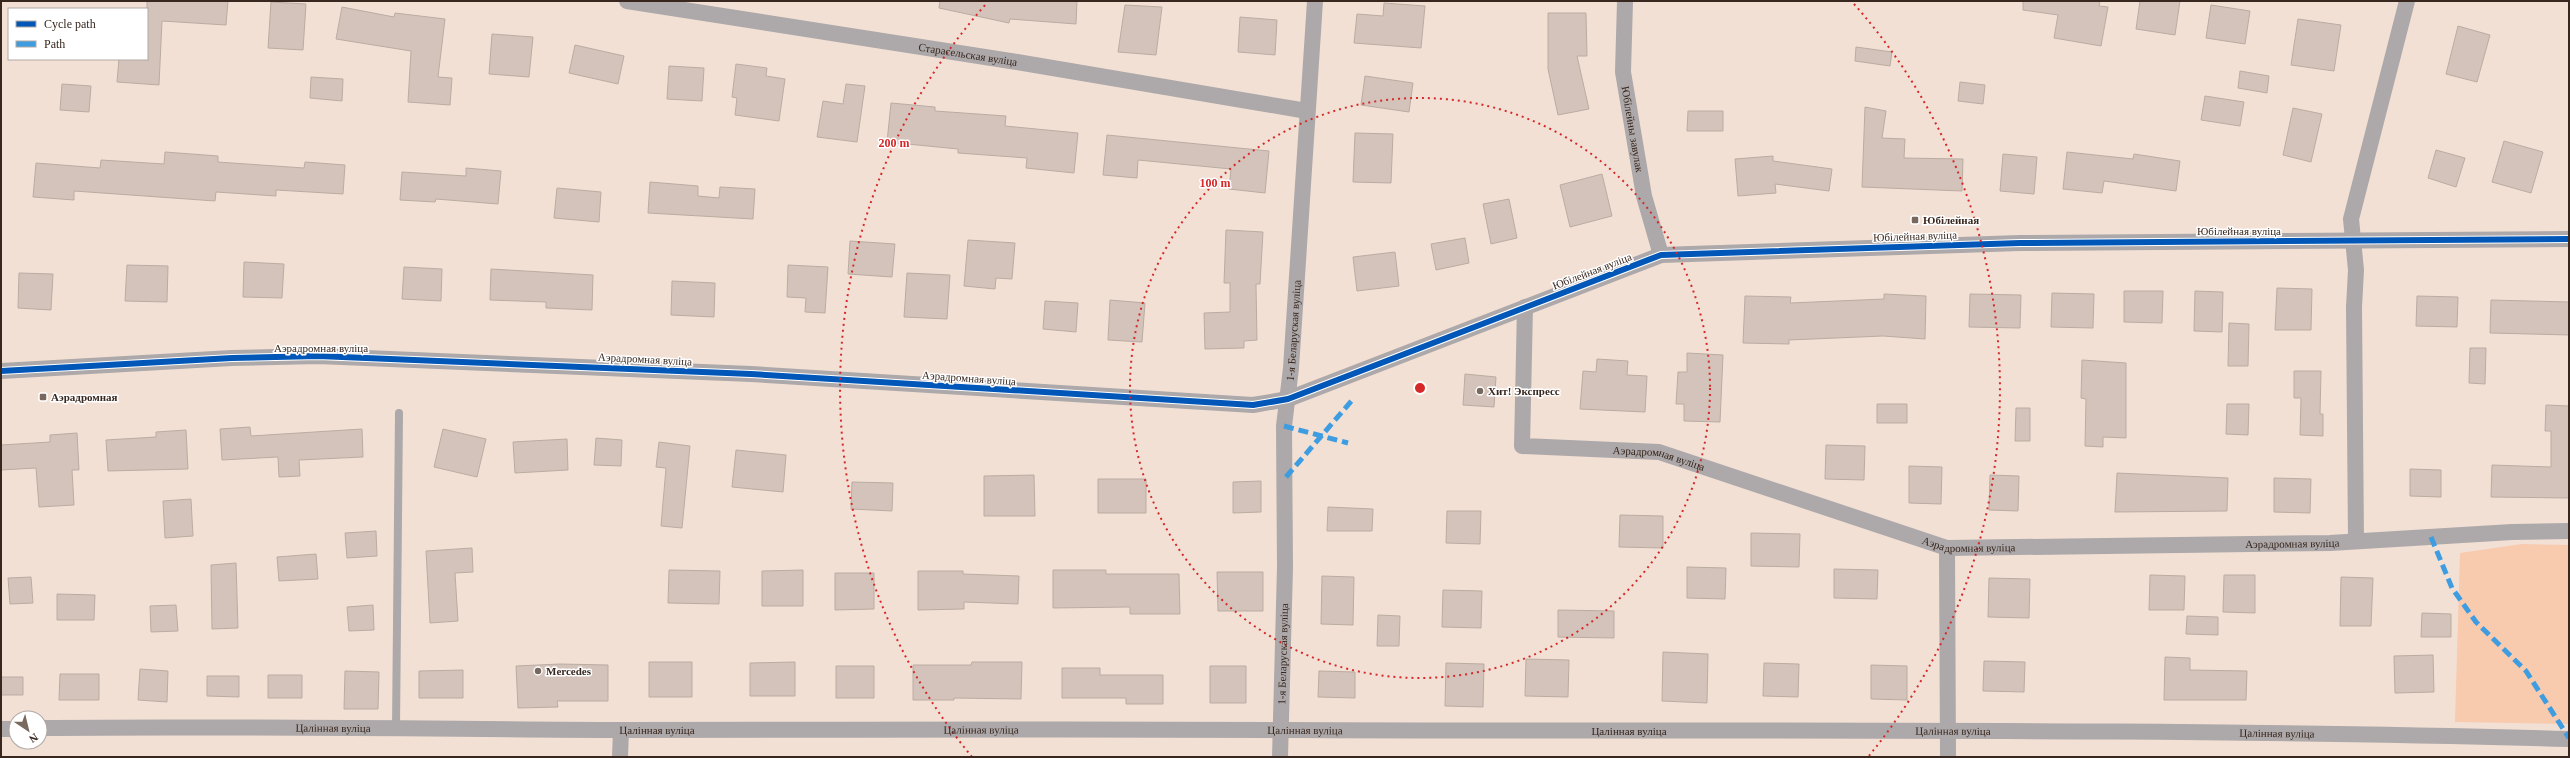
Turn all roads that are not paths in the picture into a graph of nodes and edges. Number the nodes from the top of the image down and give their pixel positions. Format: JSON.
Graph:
{"nodes":[{"id":1,"x":627,"y":1,"type":"edge"},
{"id":2,"x":1315,"y":1,"type":"edge"},
{"id":3,"x":1625,"y":1,"type":"edge"},
{"id":4,"x":2407,"y":1,"type":"edge"},
{"id":5,"x":1308,"y":111,"type":"junction"},
{"id":6,"x":2352,"y":240,"type":"junction"},
{"id":7,"x":2569,"y":240,"type":"edge"},
{"id":8,"x":1661,"y":255,"type":"junction"},
{"id":9,"x":1525,"y":307,"type":"junction"},
{"id":10,"x":1,"y":371,"type":"edge"},
{"id":11,"x":1288,"y":399,"type":"junction"},
{"id":12,"x":399,"y":413,"type":"dead end"},
{"id":13,"x":2569,"y":531,"type":"edge"},
{"id":14,"x":2356,"y":541,"type":"junction"},
{"id":15,"x":1947,"y":548,"type":"junction"},
{"id":16,"x":48,"y":728,"type":"edge"},
{"id":17,"x":396,"y":728,"type":"junction"},
{"id":18,"x":621,"y":730,"type":"junction"},
{"id":19,"x":1282,"y":730,"type":"junction"},
{"id":20,"x":1948,"y":730,"type":"junction"},
{"id":21,"x":2569,"y":739,"type":"edge"},
{"id":22,"x":620,"y":757,"type":"edge"},
{"id":23,"x":1280,"y":757,"type":"edge"},
{"id":24,"x":1948,"y":757,"type":"edge"}],
"edges":[{"from":1,"to":5,"type":"street","name":"Старасельская вуліца"},
{"from":2,"to":5,"type":"street","name":"1-я Беларуская вуліца"},
{"from":3,"to":8,"type":"street","name":"Юбілейны завулак"},
{"from":4,"to":6,"type":"street"},
{"from":5,"to":11,"type":"street","name":"1-я Беларуская вуліца"},
{"from":6,"to":7,"type":"street","name":"Юбілейная вуліца"},
{"from":6,"to":8,"type":"street","name":"Юбілейная вуліца"},
{"from":6,"to":14,"type":"street"},
{"from":8,"to":9,"type":"street","name":"Юбілейная вуліца"},
{"from":9,"to":11,"type":"street","name":"Юбілейная вуліца"},
{"from":9,"to":15,"type":"street","name":"Аэрадромная вуліца"},
{"from":10,"to":11,"type":"street","name":"Аэрадромная вуліца"},
{"from":11,"to":19,"type":"street","name":"1-я Беларуская вуліца"},
{"from":12,"to":17,"type":"lane"},
{"from":13,"to":14,"type":"street","name":"Аэрадромная вуліца"},
{"from":14,"to":15,"type":"street","name":"Аэрадромная вуліца"},
{"from":15,"to":20,"type":"street"},
{"from":16,"to":17,"type":"street","name":"Цалінная вуліца"},
{"from":17,"to":18,"type":"street","name":"Цалінная вуліца"},
{"from":18,"to":19,"type":"street","name":"Цалінная вуліца"},
{"from":18,"to":22,"type":"street"},
{"from":19,"to":20,"type":"street","name":"Цалінная вуліца"},
{"from":19,"to":23,"type":"street","name":"1-я Беларуская вуліца"},
{"from":20,"to":21,"type":"street","name":"Цалінная вуліца"},
{"from":20,"to":24,"type":"street"}]}
